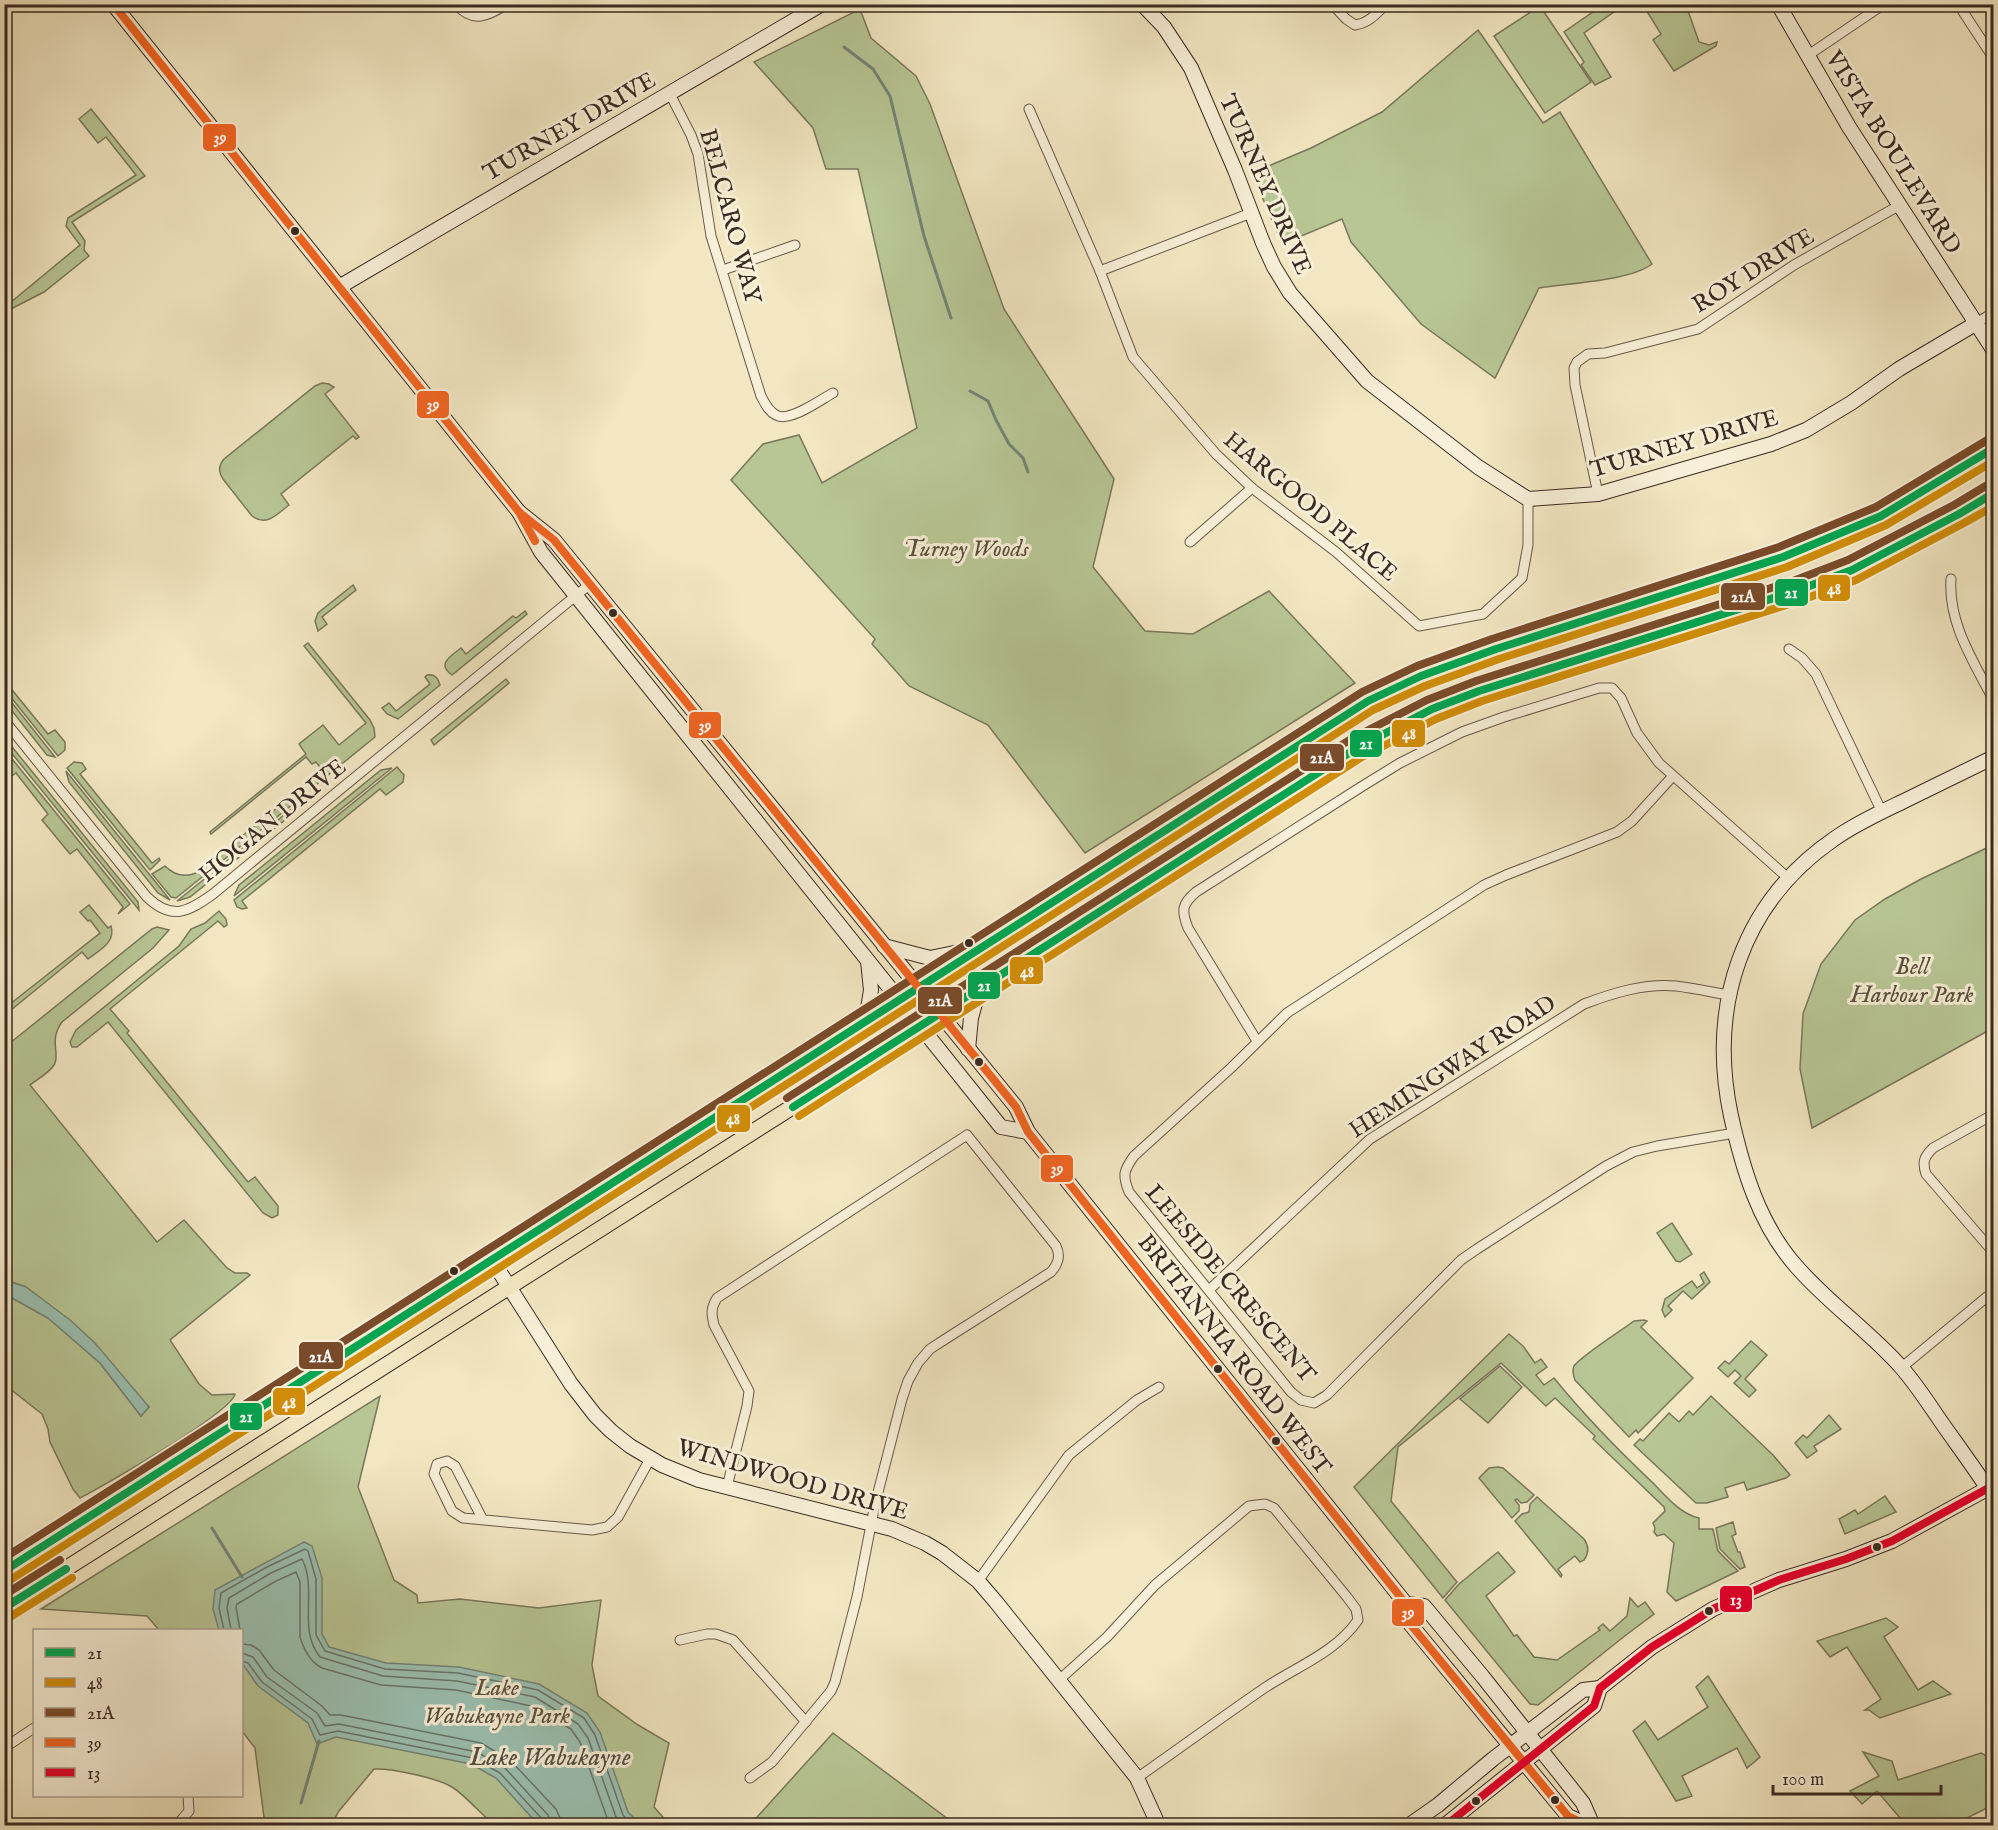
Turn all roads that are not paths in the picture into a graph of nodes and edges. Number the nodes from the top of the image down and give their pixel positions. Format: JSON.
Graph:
{"nodes":[{"id":1,"x":113,"y":4,"type":"edge"},
{"id":2,"x":456,"y":4,"type":"edge"},
{"id":3,"x":507,"y":4,"type":"edge"},
{"id":4,"x":822,"y":4,"type":"edge"},
{"id":5,"x":1142,"y":4,"type":"edge"},
{"id":6,"x":1332,"y":4,"type":"edge"},
{"id":7,"x":1386,"y":4,"type":"edge"},
{"id":8,"x":1778,"y":4,"type":"edge"},
{"id":9,"x":1884,"y":4,"type":"edge"},
{"id":10,"x":1958,"y":4,"type":"edge"},
{"id":11,"x":1807,"y":56,"type":"junction"},
{"id":12,"x":1994,"y":59,"type":"edge"},
{"id":13,"x":670,"y":94,"type":"junction"},
{"id":14,"x":1029,"y":109,"type":"dead end"},
{"id":15,"x":1900,"y":205,"type":"junction"},
{"id":16,"x":1251,"y":213,"type":"junction"},
{"id":17,"x":795,"y":245,"type":"dead end"},
{"id":18,"x":723,"y":270,"type":"junction"},
{"id":19,"x":1100,"y":271,"type":"junction"},
{"id":20,"x":339,"y":287,"type":"junction"},
{"id":21,"x":1994,"y":312,"type":"edge"},
{"id":22,"x":1975,"y":324,"type":"junction"},
{"id":23,"x":1994,"y":351,"type":"edge"},
{"id":24,"x":832,"y":393,"type":"dead end"},
{"id":25,"x":1994,"y":448,"type":"edge"},
{"id":26,"x":1252,"y":488,"type":"junction"},
{"id":27,"x":1994,"y":493,"type":"edge"},
{"id":28,"x":1598,"y":494,"type":"junction"},
{"id":29,"x":1528,"y":499,"type":"junction"},
{"id":30,"x":519,"y":512,"type":"junction"},
{"id":31,"x":1190,"y":542,"type":"dead end"},
{"id":32,"x":1951,"y":579,"type":"dead end"},
{"id":33,"x":590,"y":584,"type":"junction"},
{"id":34,"x":576,"y":596,"type":"junction"},
{"id":35,"x":1789,"y":649,"type":"dead end"},
{"id":36,"x":1994,"y":701,"type":"edge"},
{"id":37,"x":4,"y":720,"type":"edge"},
{"id":38,"x":1994,"y":757,"type":"edge"},
{"id":39,"x":1672,"y":777,"type":"junction"},
{"id":40,"x":1882,"y":812,"type":"junction"},
{"id":41,"x":1788,"y":878,"type":"junction"},
{"id":42,"x":884,"y":946,"type":"junction"},
{"id":43,"x":982,"y":947,"type":"junction"},
{"id":44,"x":868,"y":960,"type":"junction"},
{"id":45,"x":918,"y":987,"type":"junction"},
{"id":46,"x":979,"y":989,"type":"junction"},
{"id":47,"x":1728,"y":995,"type":"junction"},
{"id":48,"x":900,"y":1000,"type":"junction"},
{"id":49,"x":940,"y":1014,"type":"junction"},
{"id":50,"x":866,"y":1021,"type":"junction"},
{"id":51,"x":921,"y":1026,"type":"junction"},
{"id":52,"x":1257,"y":1041,"type":"junction"},
{"id":53,"x":968,"y":1049,"type":"junction"},
{"id":54,"x":1994,"y":1114,"type":"edge"},
{"id":55,"x":1028,"y":1132,"type":"junction"},
{"id":56,"x":1735,"y":1133,"type":"junction"},
{"id":57,"x":1994,"y":1253,"type":"edge"},
{"id":58,"x":492,"y":1260,"type":"junction"},
{"id":59,"x":509,"y":1287,"type":"junction"},
{"id":60,"x":1209,"y":1290,"type":"junction"},
{"id":61,"x":1994,"y":1291,"type":"edge"},
{"id":62,"x":1901,"y":1368,"type":"junction"},
{"id":63,"x":1159,"y":1387,"type":"dead end"},
{"id":64,"x":650,"y":1459,"type":"junction"},
{"id":65,"x":727,"y":1487,"type":"junction"},
{"id":66,"x":1992,"y":1491,"type":"edge"},
{"id":67,"x":483,"y":1520,"type":"junction"},
{"id":68,"x":871,"y":1523,"type":"junction"},
{"id":69,"x":4,"y":1571,"type":"edge"},
{"id":70,"x":978,"y":1581,"type":"junction"},
{"id":71,"x":1406,"y":1604,"type":"junction"},
{"id":72,"x":4,"y":1608,"type":"edge"},
{"id":73,"x":680,"y":1640,"type":"dead end"},
{"id":74,"x":1059,"y":1680,"type":"junction"},
{"id":75,"x":1600,"y":1689,"type":"junction"},
{"id":76,"x":806,"y":1722,"type":"junction"},
{"id":77,"x":33,"y":1729,"type":"edge"},
{"id":78,"x":1528,"y":1734,"type":"junction"},
{"id":79,"x":1511,"y":1746,"type":"junction"},
{"id":80,"x":4,"y":1748,"type":"edge"},
{"id":81,"x":1540,"y":1749,"type":"junction"},
{"id":82,"x":1524,"y":1762,"type":"junction"},
{"id":83,"x":750,"y":1778,"type":"dead end"},
{"id":84,"x":1137,"y":1778,"type":"junction"},
{"id":85,"x":188,"y":1797,"type":"edge"},
{"id":86,"x":1159,"y":1824,"type":"edge"},
{"id":87,"x":176,"y":1826,"type":"edge"},
{"id":88,"x":1408,"y":1826,"type":"edge"},
{"id":89,"x":1444,"y":1826,"type":"edge"},
{"id":90,"x":1592,"y":1826,"type":"edge"}],
"edges":[{"from":1,"to":20,"type":"street","name":"BRITANNIA ROAD WEST"},
{"from":2,"to":3,"type":"street"},
{"from":4,"to":13,"type":"street","name":"TURNEY DRIVE"},
{"from":5,"to":16,"type":"street","name":"TURNEY DRIVE"},
{"from":6,"to":7,"type":"street"},
{"from":8,"to":11,"type":"street","name":"VISTA BOULEVARD"},
{"from":9,"to":11,"type":"street"},
{"from":10,"to":12,"type":"street"},
{"from":11,"to":15,"type":"street","name":"VISTA BOULEVARD"},
{"from":13,"to":18,"type":"street","name":"BELCARO WAY"},
{"from":13,"to":20,"type":"street","name":"TURNEY DRIVE"},
{"from":14,"to":19,"type":"street","name":"HARGOOD PLACE"},
{"from":15,"to":22,"type":"street","name":"VISTA BOULEVARD"},
{"from":15,"to":28,"type":"street","name":"ROY DRIVE"},
{"from":16,"to":19,"type":"street"},
{"from":16,"to":29,"type":"street","name":"TURNEY DRIVE"},
{"from":17,"to":18,"type":"street"},
{"from":18,"to":24,"type":"street","name":"BELCARO WAY"},
{"from":19,"to":26,"type":"street","name":"HARGOOD PLACE"},
{"from":20,"to":30,"type":"street","name":"BRITANNIA ROAD WEST"},
{"from":21,"to":22,"type":"street","name":"TURNEY DRIVE"},
{"from":22,"to":23,"type":"street","name":"VISTA BOULEVARD"},
{"from":22,"to":28,"type":"street","name":"TURNEY DRIVE"},
{"from":25,"to":43,"type":"main road"},
{"from":26,"to":29,"type":"street","name":"HARGOOD PLACE"},
{"from":26,"to":31,"type":"street"},
{"from":27,"to":46,"type":"main road"},
{"from":28,"to":29,"type":"street","name":"TURNEY DRIVE"},
{"from":30,"to":33,"type":"street","name":"BRITANNIA ROAD WEST"},
{"from":30,"to":34,"type":"street","name":"BRITANNIA ROAD WEST"},
{"from":32,"to":36,"type":"street"},
{"from":33,"to":34,"type":"street","name":"HOGAN DRIVE"},
{"from":33,"to":42,"type":"street","name":"BRITANNIA ROAD WEST"},
{"from":34,"to":37,"type":"street","name":"HOGAN DRIVE"},
{"from":34,"to":44,"type":"street","name":"BRITANNIA ROAD WEST"},
{"from":35,"to":40,"type":"street"},
{"from":38,"to":40,"type":"street"},
{"from":39,"to":41,"type":"street"},
{"from":39,"to":52,"type":"street","name":"LEESIDE CRESCENT"},
{"from":39,"to":52,"type":"street"},
{"from":40,"to":41,"type":"street"},
{"from":41,"to":47,"type":"street"},
{"from":42,"to":43,"type":"street"},
{"from":42,"to":45,"type":"street","name":"BRITANNIA ROAD WEST"},
{"from":43,"to":45,"type":"main road"},
{"from":44,"to":48,"type":"street","name":"BRITANNIA ROAD WEST"},
{"from":44,"to":50,"type":"street"},
{"from":45,"to":48,"type":"main road"},
{"from":45,"to":49,"type":"street","name":"BRITANNIA ROAD WEST"},
{"from":46,"to":49,"type":"main road"},
{"from":46,"to":53,"type":"street"},
{"from":47,"to":56,"type":"street"},
{"from":47,"to":60,"type":"street","name":"HEMINGWAY ROAD"},
{"from":48,"to":50,"type":"main road"},
{"from":48,"to":51,"type":"street","name":"BRITANNIA ROAD WEST"},
{"from":49,"to":51,"type":"main road"},
{"from":49,"to":53,"type":"street","name":"BRITANNIA ROAD WEST"},
{"from":50,"to":58,"type":"main road"},
{"from":51,"to":55,"type":"street","name":"BRITANNIA ROAD WEST"},
{"from":51,"to":59,"type":"main road"},
{"from":52,"to":60,"type":"street","name":"LEESIDE CRESCENT"},
{"from":53,"to":55,"type":"street","name":"BRITANNIA ROAD WEST"},
{"from":54,"to":57,"type":"street"},
{"from":55,"to":71,"type":"street","name":"BRITANNIA ROAD WEST"},
{"from":56,"to":60,"type":"street","name":"LEESIDE CRESCENT"},
{"from":56,"to":62,"type":"street"},
{"from":58,"to":59,"type":"street","name":"WINDWOOD DRIVE"},
{"from":58,"to":69,"type":"main road"},
{"from":59,"to":64,"type":"street","name":"WINDWOOD DRIVE"},
{"from":59,"to":72,"type":"main road"},
{"from":61,"to":62,"type":"street"},
{"from":62,"to":66,"type":"street"},
{"from":63,"to":70,"type":"street"},
{"from":64,"to":65,"type":"street","name":"WINDWOOD DRIVE"},
{"from":64,"to":67,"type":"street"},
{"from":65,"to":68,"type":"street","name":"WINDWOOD DRIVE"},
{"from":65,"to":68,"type":"street"},
{"from":66,"to":75,"type":"street"},
{"from":67,"to":67,"type":"street"},
{"from":68,"to":70,"type":"street","name":"WINDWOOD DRIVE"},
{"from":68,"to":76,"type":"street"},
{"from":70,"to":74,"type":"street","name":"WINDWOOD DRIVE"},
{"from":71,"to":78,"type":"street","name":"BRITANNIA ROAD WEST"},
{"from":71,"to":79,"type":"street","name":"BRITANNIA ROAD WEST"},
{"from":73,"to":76,"type":"street"},
{"from":74,"to":84,"type":"street","name":"WINDWOOD DRIVE"},
{"from":74,"to":84,"type":"street"},
{"from":75,"to":78,"type":"street"},
{"from":75,"to":81,"type":"street"},
{"from":76,"to":83,"type":"street"},
{"from":77,"to":80,"type":"street"},
{"from":78,"to":79,"type":"street"},
{"from":78,"to":81,"type":"street","name":"BRITANNIA ROAD WEST"},
{"from":79,"to":82,"type":"street","name":"BRITANNIA ROAD WEST"},
{"from":79,"to":88,"type":"street"},
{"from":81,"to":82,"type":"street"},
{"from":81,"to":90,"type":"street","name":"BRITANNIA ROAD WEST"},
{"from":82,"to":89,"type":"street"},
{"from":82,"to":90,"type":"street","name":"BRITANNIA ROAD WEST"},
{"from":84,"to":86,"type":"street","name":"WINDWOOD DRIVE"},
{"from":85,"to":87,"type":"street"}]}
